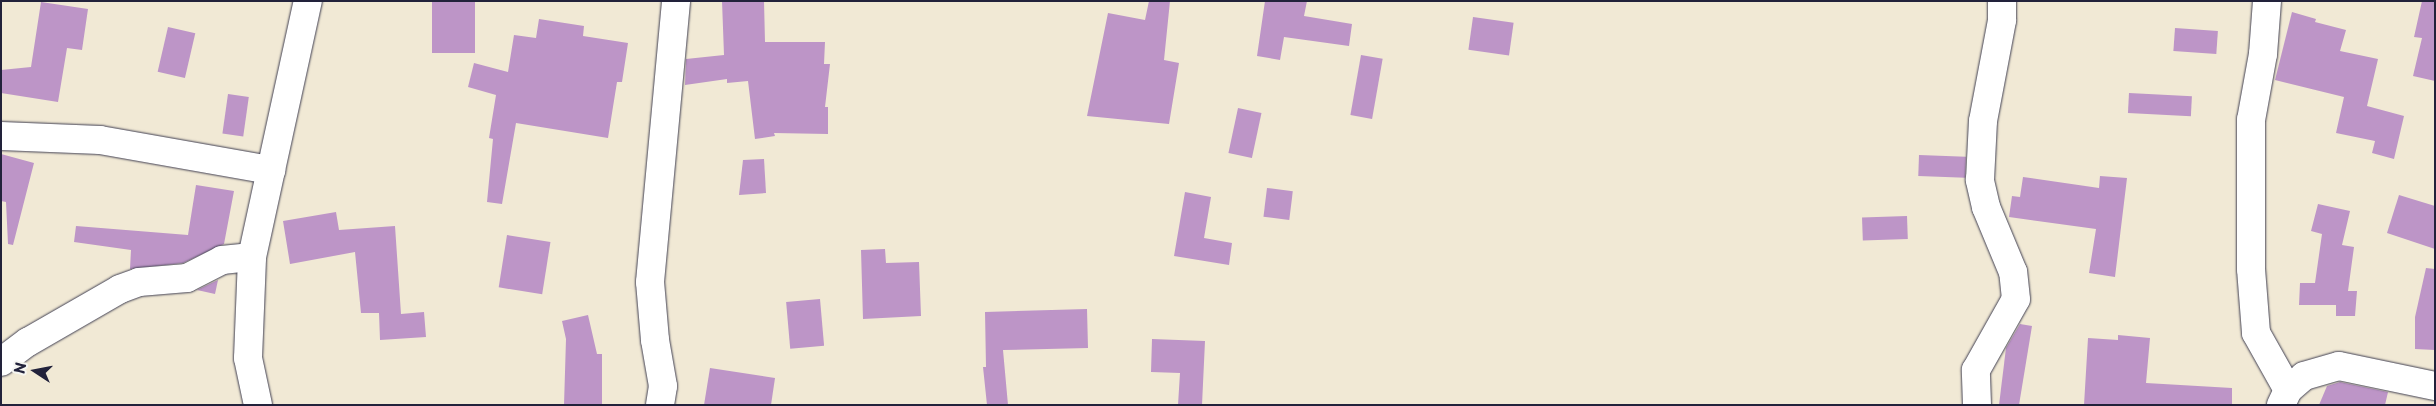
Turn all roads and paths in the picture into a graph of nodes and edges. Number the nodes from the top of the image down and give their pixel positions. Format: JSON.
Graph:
{"nodes":[{"id":1,"x":308,"y":1,"type":"edge"},
{"id":2,"x":676,"y":1,"type":"edge"},
{"id":3,"x":2002,"y":1,"type":"edge"},
{"id":4,"x":2266,"y":1,"type":"edge"},
{"id":5,"x":1,"y":136,"type":"edge"},
{"id":6,"x":271,"y":170,"type":"junction"},
{"id":7,"x":252,"y":257,"type":"junction"},
{"id":8,"x":1,"y":362,"type":"edge"},
{"id":9,"x":2435,"y":386,"type":"edge"},
{"id":10,"x":2284,"y":398,"type":"edge"},
{"id":11,"x":258,"y":405,"type":"edge"},
{"id":12,"x":660,"y":405,"type":"edge"},
{"id":13,"x":1977,"y":405,"type":"edge"}],
"edges":[{"from":1,"to":6,"type":"street"},
{"from":2,"to":12,"type":"street"},
{"from":3,"to":13,"type":"street"},
{"from":4,"to":10,"type":"street"},
{"from":5,"to":6,"type":"street"},
{"from":6,"to":7,"type":"street"},
{"from":7,"to":8,"type":"street"},
{"from":7,"to":11,"type":"street"},
{"from":9,"to":10,"type":"street"}]}
